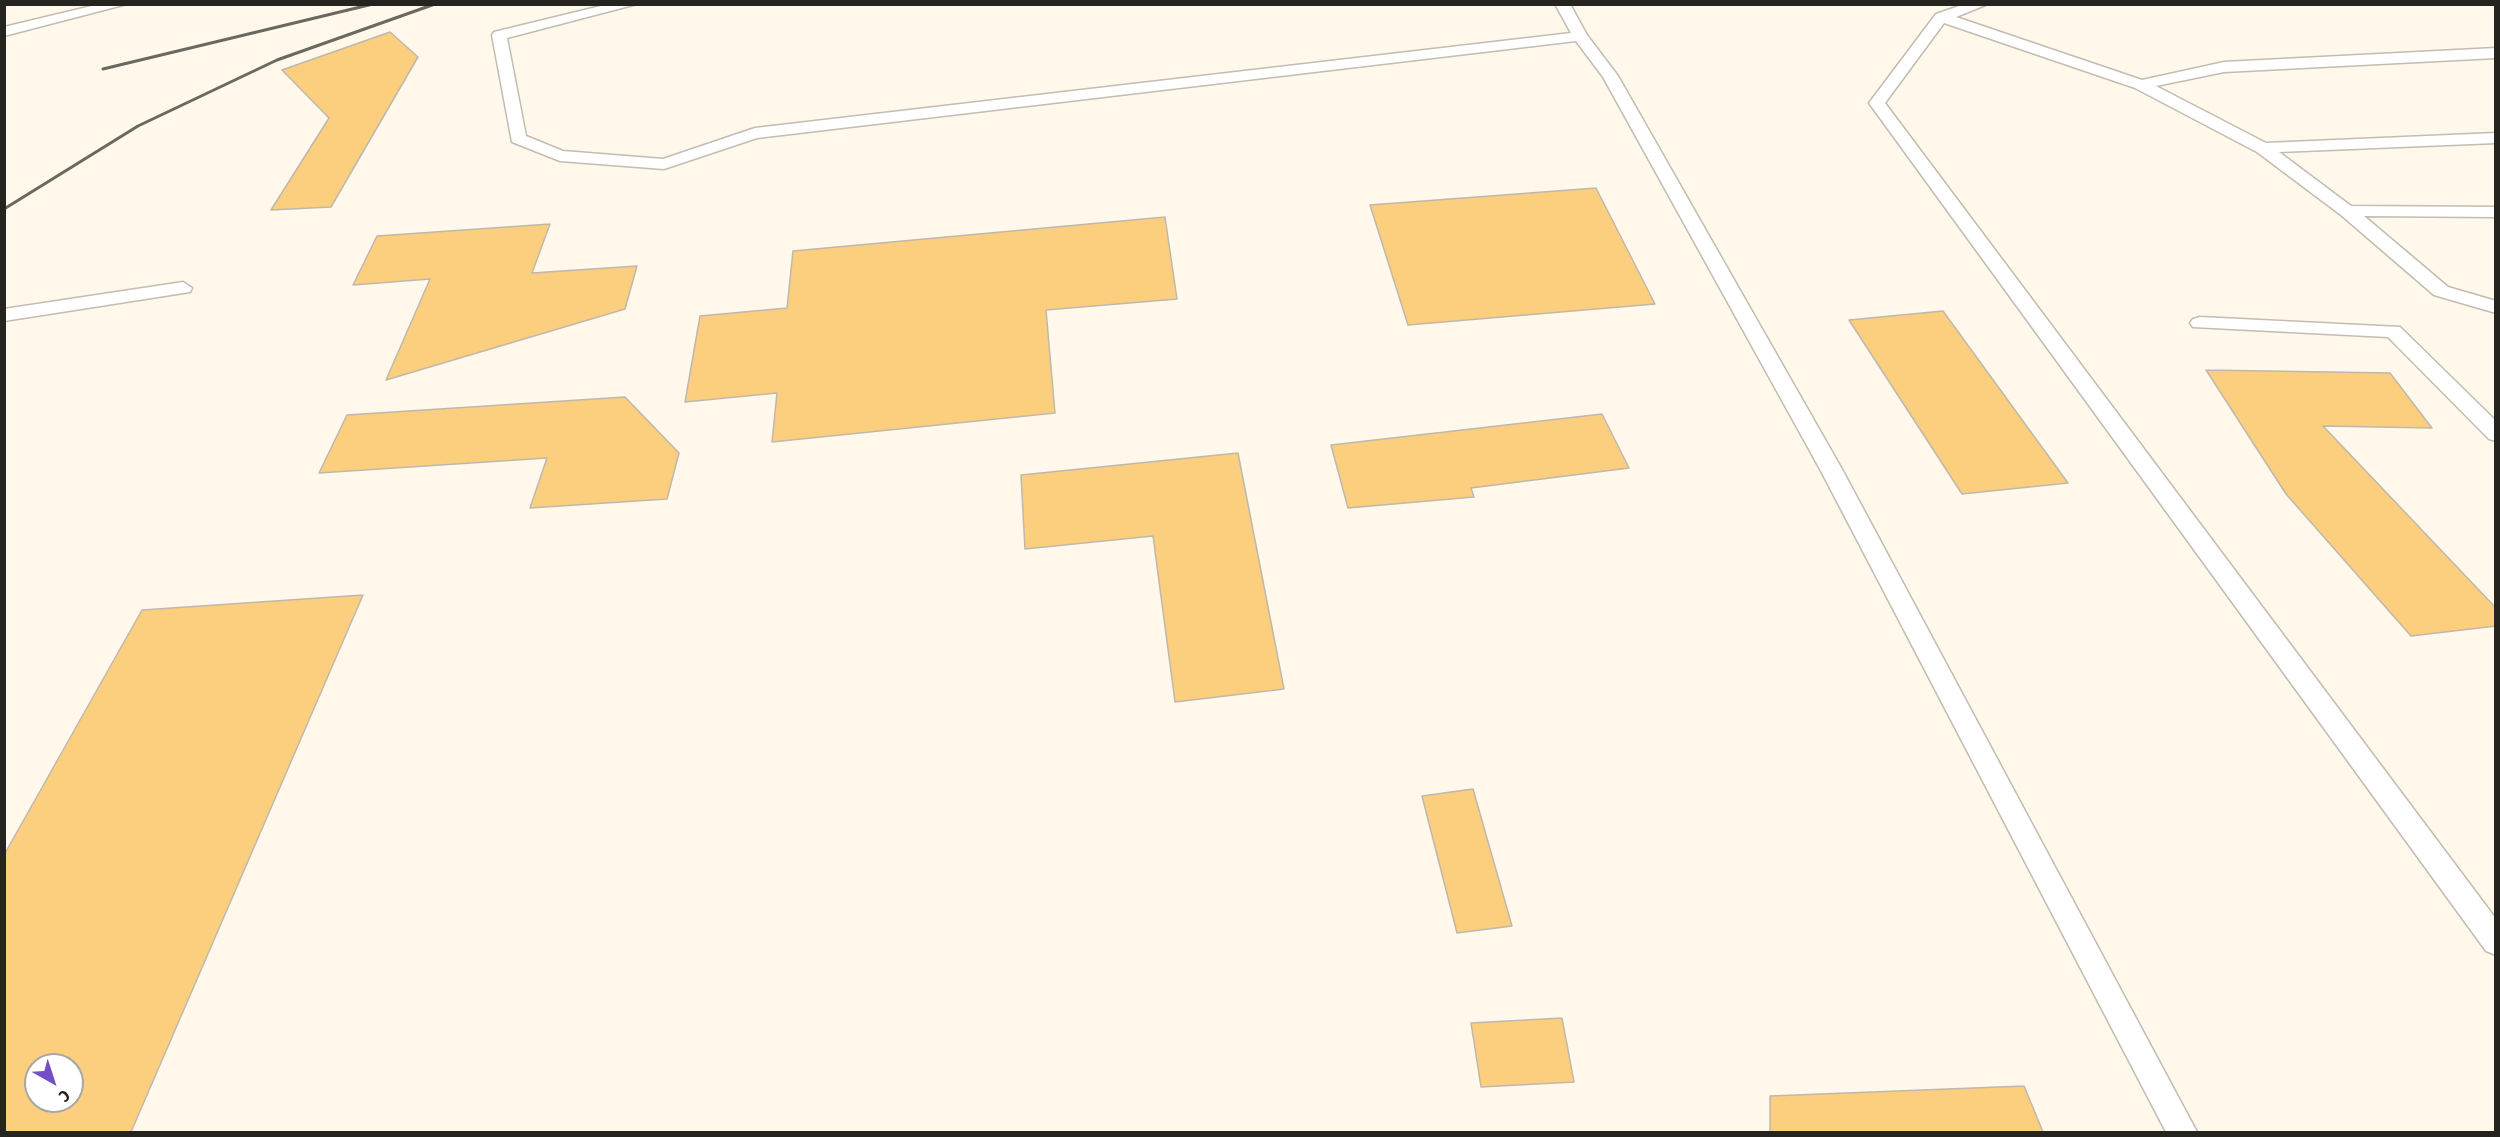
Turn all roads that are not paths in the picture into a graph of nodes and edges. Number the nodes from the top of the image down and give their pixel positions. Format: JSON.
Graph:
{"nodes":[{"id":1,"x":120,"y":4,"type":"edge"},
{"id":2,"x":630,"y":4,"type":"edge"},
{"id":3,"x":1562,"y":4,"type":"edge"},
{"id":4,"x":1977,"y":5,"type":"edge"},
{"id":5,"x":1941,"y":17,"type":"junction"},
{"id":6,"x":4,"y":32,"type":"edge"},
{"id":7,"x":1580,"y":36,"type":"junction"},
{"id":8,"x":2496,"y":53,"type":"edge"},
{"id":9,"x":2141,"y":85,"type":"junction"},
{"id":10,"x":2496,"y":138,"type":"edge"},
{"id":11,"x":2263,"y":148,"type":"junction"},
{"id":12,"x":2347,"y":211,"type":"junction"},
{"id":13,"x":2496,"y":212,"type":"edge"},
{"id":14,"x":183,"y":288,"type":"dead end"},
{"id":15,"x":2496,"y":307,"type":"edge"},
{"id":16,"x":4,"y":315,"type":"edge"},
{"id":17,"x":2200,"y":323,"type":"dead end"},
{"id":18,"x":2496,"y":434,"type":"edge"},
{"id":19,"x":2496,"y":942,"type":"edge"},
{"id":20,"x":2182,"y":1132,"type":"edge"}],
"edges":[{"from":1,"to":6,"type":"lane"},
{"from":2,"to":7,"type":"lane"},
{"from":3,"to":7,"type":"lane"},
{"from":4,"to":5,"type":"lane"},
{"from":5,"to":9,"type":"lane"},
{"from":5,"to":19,"type":"lane"},
{"from":7,"to":20,"type":"lane"},
{"from":8,"to":9,"type":"lane"},
{"from":9,"to":11,"type":"lane"},
{"from":10,"to":11,"type":"lane"},
{"from":11,"to":12,"type":"lane"},
{"from":12,"to":13,"type":"lane"},
{"from":12,"to":15,"type":"lane"},
{"from":14,"to":16,"type":"lane"},
{"from":17,"to":18,"type":"lane"}]}
